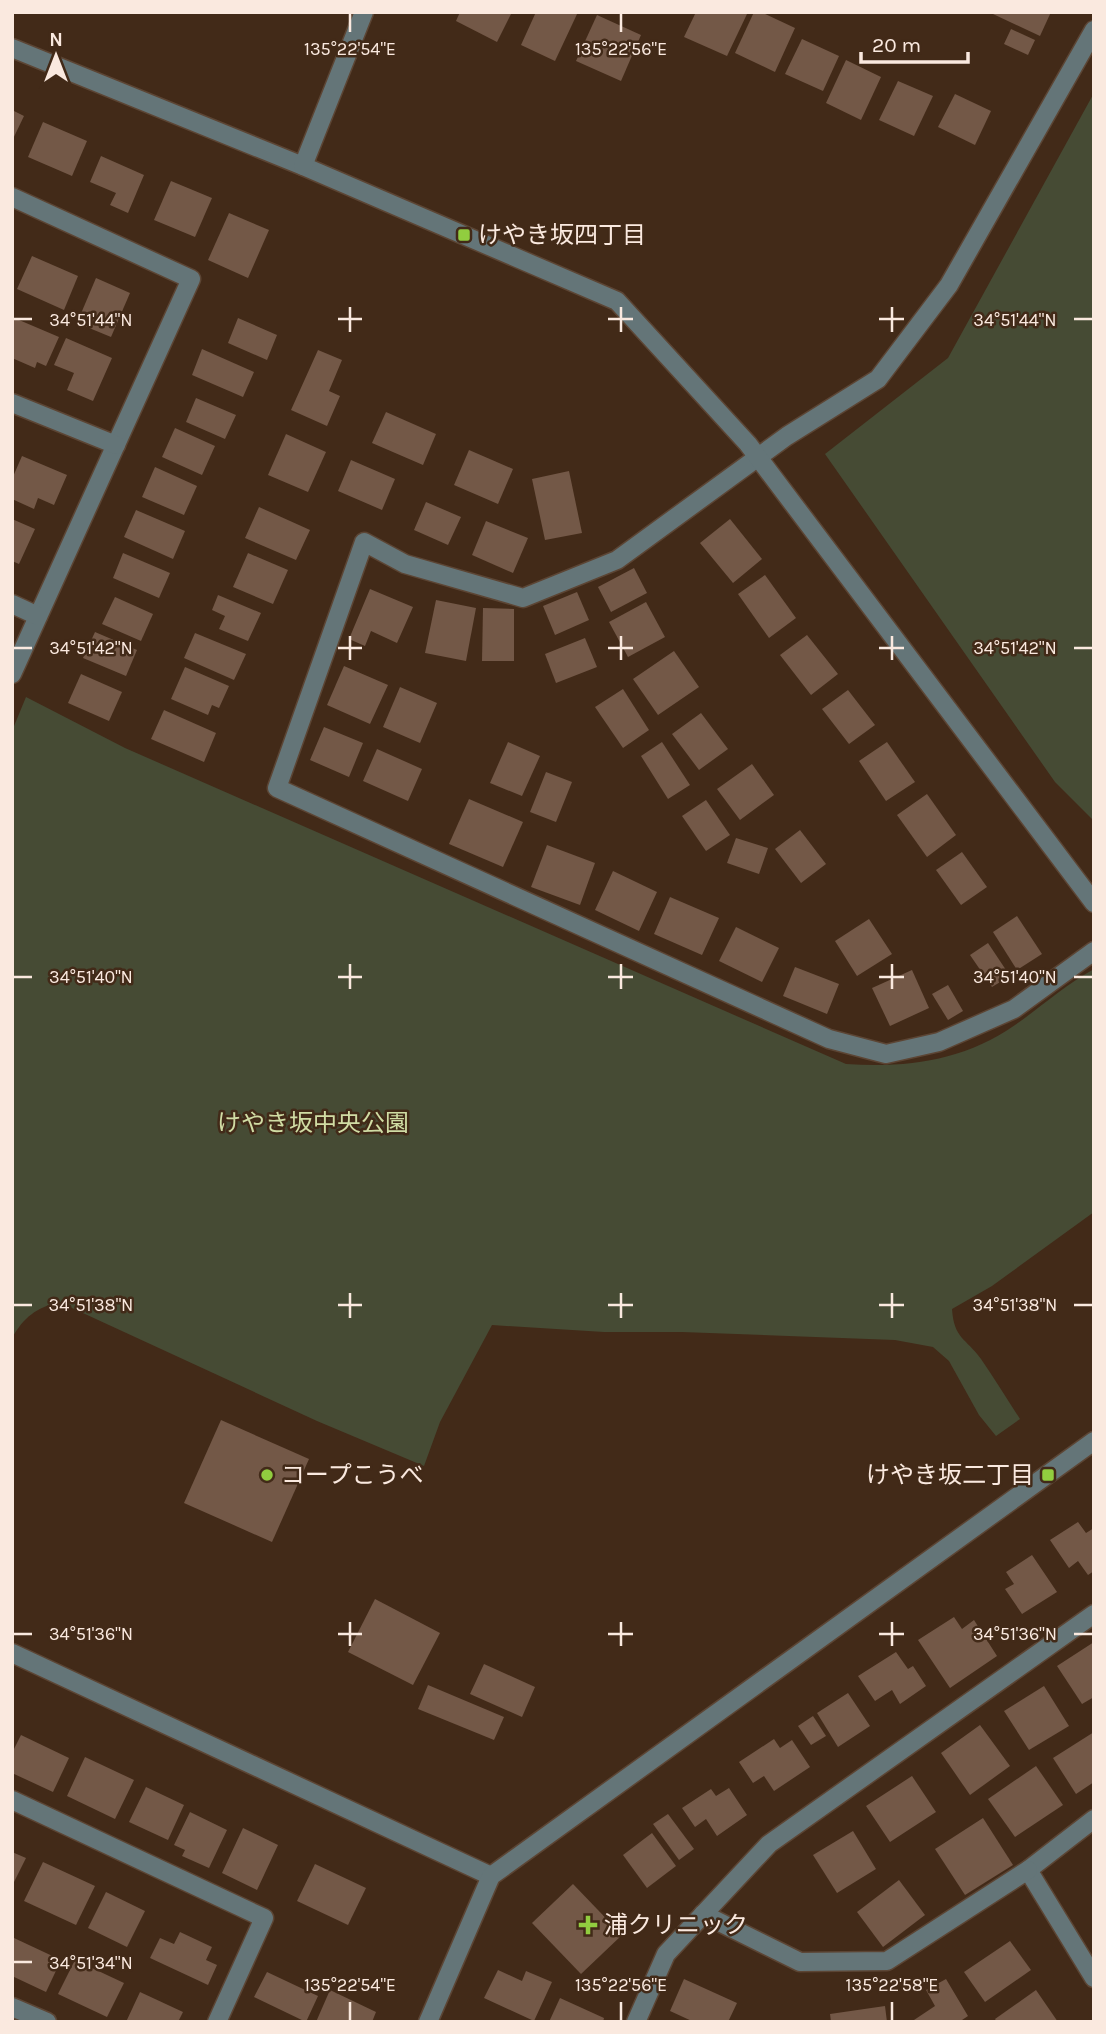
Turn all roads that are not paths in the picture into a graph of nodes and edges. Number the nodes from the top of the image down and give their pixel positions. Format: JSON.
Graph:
{"nodes":[{"id":1,"x":364,"y":12,"type":"edge"},
{"id":2,"x":1094,"y":30,"type":"edge"},
{"id":3,"x":12,"y":48,"type":"edge"},
{"id":4,"x":303,"y":166,"type":"junction"},
{"id":5,"x":12,"y":197,"type":"edge"},
{"id":6,"x":12,"y":402,"type":"edge"},
{"id":7,"x":116,"y":445,"type":"junction"},
{"id":8,"x":758,"y":457,"type":"junction"},
{"id":9,"x":12,"y":604,"type":"edge"},
{"id":10,"x":38,"y":616,"type":"junction"},
{"id":11,"x":12,"y":674,"type":"edge"},
{"id":12,"x":1094,"y":903,"type":"edge"},
{"id":13,"x":1094,"y":951,"type":"edge"},
{"id":14,"x":1094,"y":1441,"type":"edge"},
{"id":15,"x":1094,"y":1614,"type":"edge"},
{"id":16,"x":12,"y":1653,"type":"edge"},
{"id":17,"x":12,"y":1800,"type":"edge"},
{"id":18,"x":1094,"y":1819,"type":"edge"},
{"id":19,"x":1028,"y":1870,"type":"junction"},
{"id":20,"x":491,"y":1876,"type":"junction"},
{"id":21,"x":704,"y":1914,"type":"junction"},
{"id":22,"x":1094,"y":1978,"type":"edge"},
{"id":23,"x":12,"y":2007,"type":"edge"},
{"id":24,"x":47,"y":2022,"type":"edge"},
{"id":25,"x":217,"y":2022,"type":"edge"},
{"id":26,"x":428,"y":2022,"type":"edge"},
{"id":27,"x":636,"y":2022,"type":"edge"}],
"edges":[{"from":1,"to":4,"type":"street"},
{"from":2,"to":8,"type":"street"},
{"from":3,"to":4,"type":"street"},
{"from":4,"to":8,"type":"street"},
{"from":5,"to":7,"type":"street"},
{"from":6,"to":7,"type":"street"},
{"from":7,"to":10,"type":"street"},
{"from":8,"to":12,"type":"street"},
{"from":8,"to":13,"type":"street"},
{"from":9,"to":10,"type":"street"},
{"from":10,"to":11,"type":"street"},
{"from":14,"to":20,"type":"street"},
{"from":15,"to":21,"type":"street"},
{"from":16,"to":20,"type":"street"},
{"from":17,"to":25,"type":"street"},
{"from":18,"to":19,"type":"street"},
{"from":19,"to":21,"type":"street"},
{"from":19,"to":22,"type":"street"},
{"from":20,"to":26,"type":"street"},
{"from":21,"to":27,"type":"street"},
{"from":23,"to":24,"type":"street"}]}
